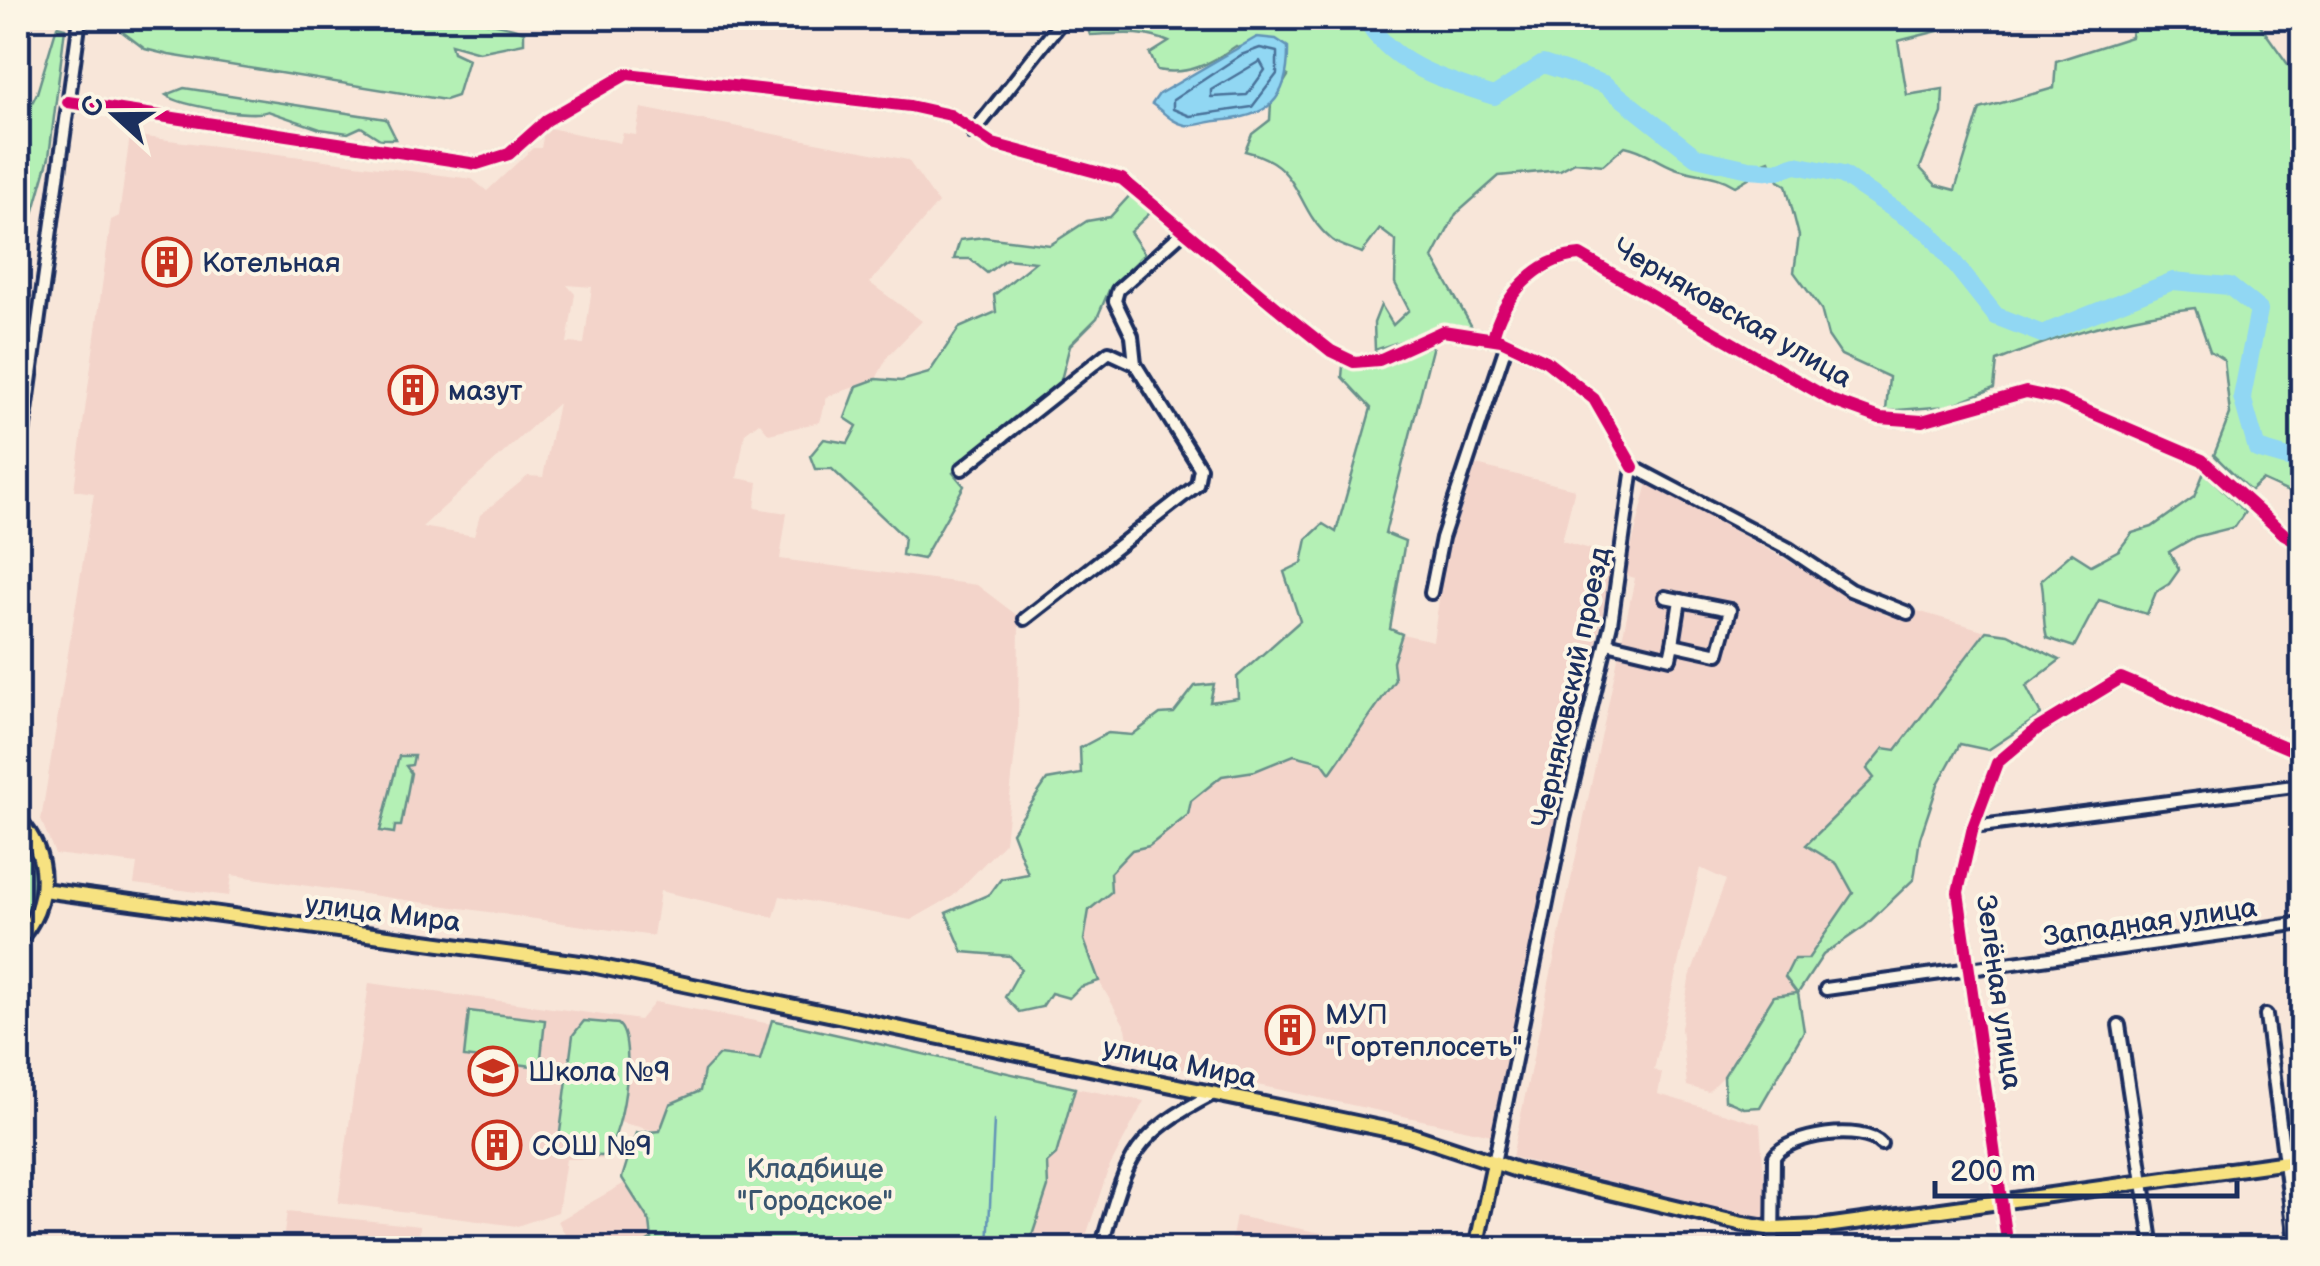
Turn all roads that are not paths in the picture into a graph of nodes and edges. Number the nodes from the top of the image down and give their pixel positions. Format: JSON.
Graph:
{"nodes":[{"id":1,"x":80,"y":18,"type":"edge"},
{"id":2,"x":1064,"y":18,"type":"edge"},
{"id":3,"x":68,"y":102,"type":"junction"},
{"id":4,"x":973,"y":133,"type":"junction"},
{"id":5,"x":1184,"y":231,"type":"junction"},
{"id":6,"x":1493,"y":338,"type":"junction"},
{"id":7,"x":1508,"y":343,"type":"junction"},
{"id":8,"x":1135,"y":364,"type":"junction"},
{"id":9,"x":1633,"y":467,"type":"junction"},
{"id":10,"x":962,"y":469,"type":"dead end"},
{"id":11,"x":18,"y":470,"type":"edge"},
{"id":12,"x":2302,"y":544,"type":"edge"},
{"id":13,"x":1431,"y":593,"type":"dead end"},
{"id":14,"x":1665,"y":597,"type":"dead end"},
{"id":15,"x":1680,"y":600,"type":"junction"},
{"id":16,"x":1908,"y":613,"type":"dead end"},
{"id":17,"x":1025,"y":619,"type":"dead end"},
{"id":18,"x":1606,"y":643,"type":"junction"},
{"id":19,"x":1673,"y":644,"type":"junction"},
{"id":20,"x":2302,"y":754,"type":"edge"},
{"id":21,"x":2302,"y":785,"type":"edge"},
{"id":22,"x":18,"y":818,"type":"edge"},
{"id":23,"x":1974,"y":827,"type":"junction"},
{"id":24,"x":43,"y":890,"type":"junction"},
{"id":25,"x":2302,"y":923,"type":"edge"},
{"id":26,"x":18,"y":940,"type":"edge"},
{"id":27,"x":1968,"y":968,"type":"junction"},
{"id":28,"x":1826,"y":989,"type":"dead end"},
{"id":29,"x":2266,"y":1015,"type":"dead end"},
{"id":30,"x":2119,"y":1025,"type":"dead end"},
{"id":31,"x":1213,"y":1094,"type":"junction"},
{"id":32,"x":1881,"y":1144,"type":"dead end"},
{"id":33,"x":2302,"y":1160,"type":"edge"},
{"id":34,"x":2285,"y":1162,"type":"junction"},
{"id":35,"x":1494,"y":1163,"type":"junction"},
{"id":36,"x":2143,"y":1182,"type":"junction"},
{"id":37,"x":2002,"y":1201,"type":"junction"},
{"id":38,"x":1773,"y":1229,"type":"junction"},
{"id":39,"x":1100,"y":1248,"type":"edge"},
{"id":40,"x":1476,"y":1248,"type":"edge"},
{"id":41,"x":1772,"y":1248,"type":"edge"},
{"id":42,"x":2008,"y":1248,"type":"edge"},
{"id":43,"x":2152,"y":1248,"type":"edge"},
{"id":44,"x":2296,"y":1248,"type":"edge"}],
"edges":[{"from":1,"to":3,"type":"street"},
{"from":2,"to":4,"type":"street"},
{"from":3,"to":4,"type":"street"},
{"from":3,"to":11,"type":"street"},
{"from":4,"to":5,"type":"street"},
{"from":5,"to":6,"type":"street"},
{"from":5,"to":8,"type":"street"},
{"from":6,"to":7,"type":"street"},
{"from":6,"to":12,"type":"street","name":"Черняковская улица"},
{"from":7,"to":9,"type":"street"},
{"from":7,"to":13,"type":"street"},
{"from":8,"to":10,"type":"street"},
{"from":8,"to":17,"type":"street"},
{"from":9,"to":16,"type":"street"},
{"from":9,"to":18,"type":"street","name":"Черняковский проезд"},
{"from":14,"to":15,"type":"street"},
{"from":15,"to":19,"type":"street"},
{"from":15,"to":19,"type":"street"},
{"from":18,"to":19,"type":"street"},
{"from":18,"to":35,"type":"street","name":"Черняковский проезд"},
{"from":20,"to":23,"type":"street","name":"Зелёная улица"},
{"from":21,"to":23,"type":"street"},
{"from":22,"to":24,"type":"main road"},
{"from":23,"to":27,"type":"street","name":"Зелёная улица"},
{"from":24,"to":26,"type":"main road"},
{"from":24,"to":31,"type":"main road","name":"улица Мира"},
{"from":25,"to":27,"type":"street","name":"Западная улица"},
{"from":27,"to":28,"type":"street","name":"Западная улица"},
{"from":27,"to":37,"type":"street","name":"Зелёная улица"},
{"from":29,"to":34,"type":"street"},
{"from":30,"to":36,"type":"street"},
{"from":31,"to":35,"type":"main road","name":"улица Мира"},
{"from":31,"to":39,"type":"street"},
{"from":32,"to":38,"type":"street"},
{"from":33,"to":34,"type":"main road","name":"улица Мира"},
{"from":34,"to":36,"type":"main road","name":"улица Мира"},
{"from":34,"to":44,"type":"street"},
{"from":35,"to":38,"type":"main road","name":"улица Мира"},
{"from":35,"to":40,"type":"main road"},
{"from":36,"to":37,"type":"main road","name":"улица Мира"},
{"from":36,"to":43,"type":"street"},
{"from":37,"to":38,"type":"main road","name":"улица Мира"},
{"from":37,"to":42,"type":"street","name":"Зелёная улица"},
{"from":38,"to":41,"type":"street"}]}
